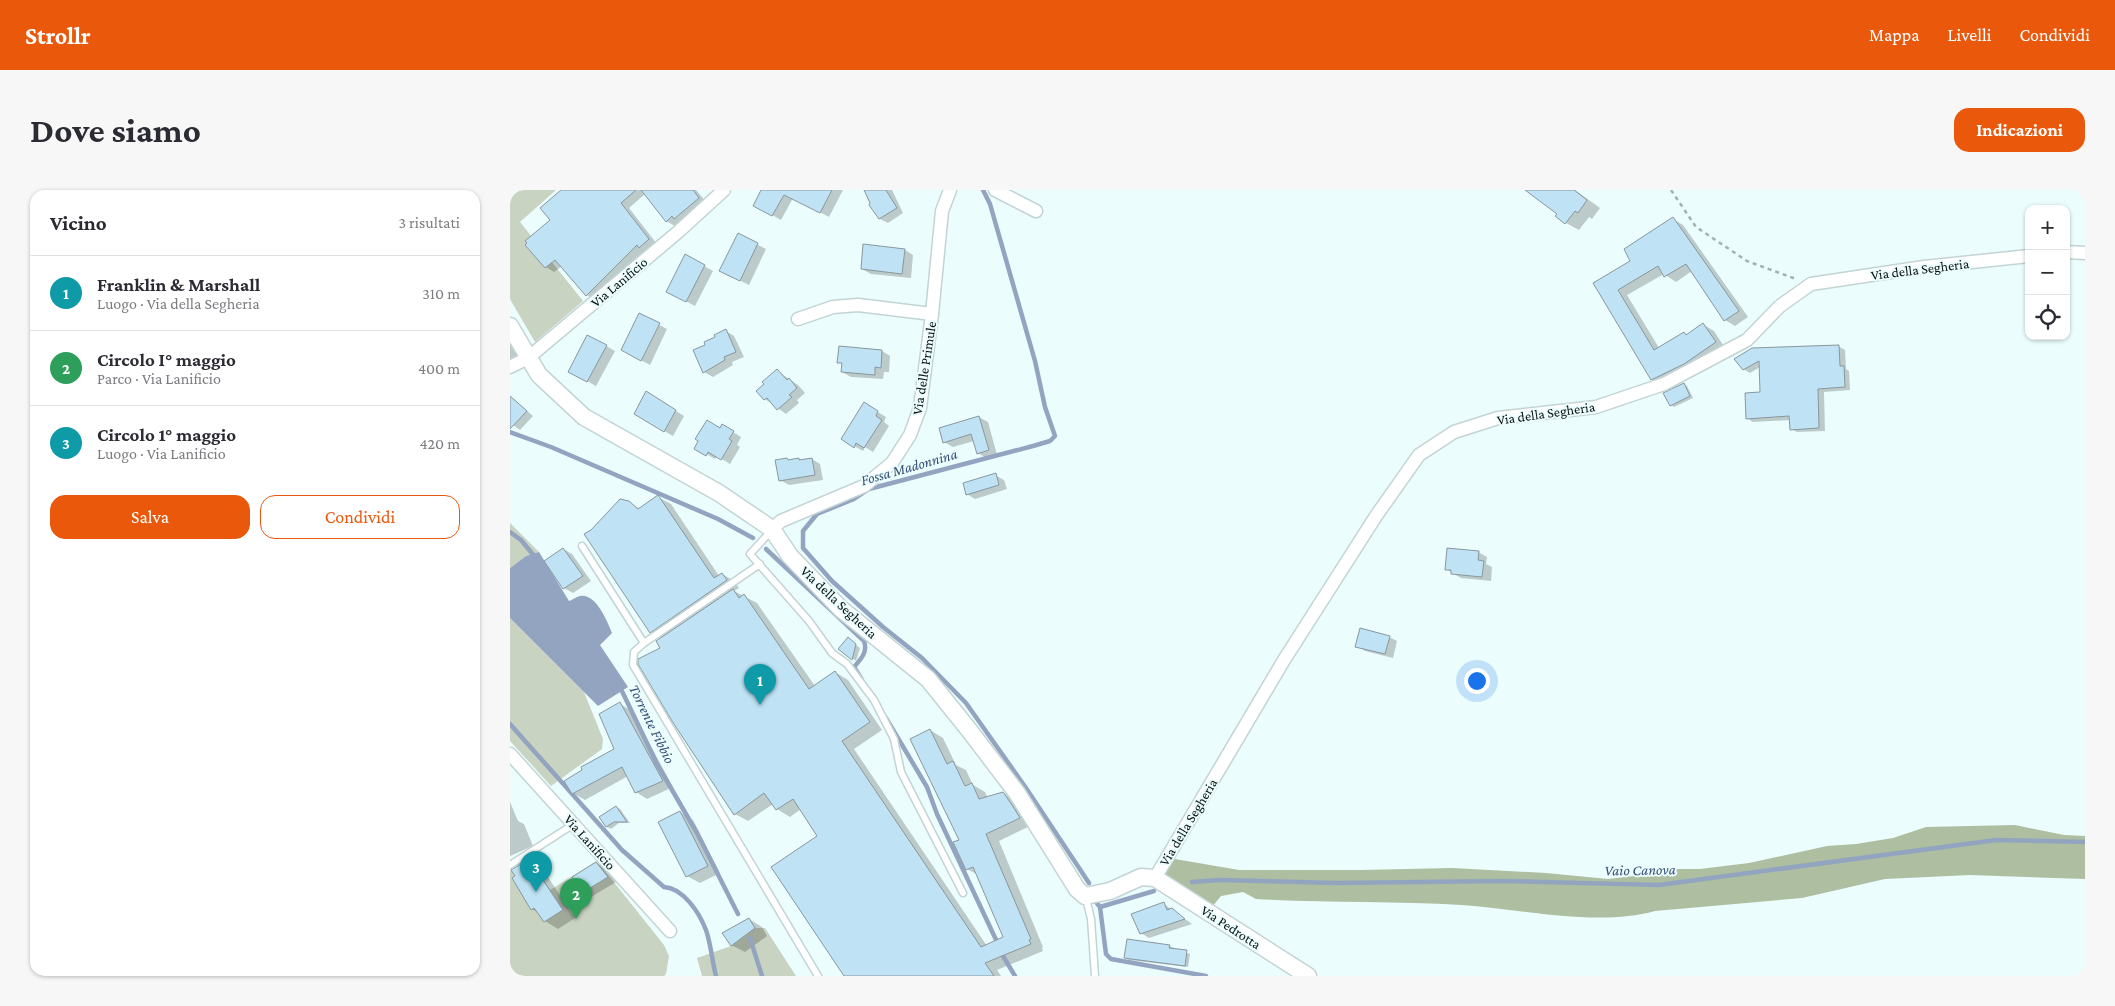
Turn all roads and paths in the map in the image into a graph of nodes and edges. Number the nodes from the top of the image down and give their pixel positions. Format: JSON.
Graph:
{"nodes":[{"id":1,"x":724,"y":190,"type":"edge"},
{"id":2,"x":950,"y":190,"type":"edge"},
{"id":3,"x":995,"y":190,"type":"edge"},
{"id":4,"x":1671,"y":190,"type":"edge"},
{"id":5,"x":1036,"y":211,"type":"dead end"},
{"id":6,"x":2070,"y":252,"type":"edge"},
{"id":7,"x":2085,"y":253,"type":"edge"},
{"id":8,"x":2025,"y":256,"type":"edge"},
{"id":9,"x":1811,"y":284,"type":"junction"},
{"id":10,"x":932,"y":314,"type":"junction"},
{"id":11,"x":798,"y":319,"type":"dead end"},
{"id":12,"x":510,"y":326,"type":"edge"},
{"id":13,"x":528,"y":358,"type":"junction"},
{"id":14,"x":510,"y":367,"type":"edge"},
{"id":15,"x":772,"y":529,"type":"junction"},
{"id":16,"x":582,"y":546,"type":"dead end"},
{"id":17,"x":760,"y":564,"type":"junction"},
{"id":18,"x":644,"y":643,"type":"junction"},
{"id":19,"x":510,"y":754,"type":"edge"},
{"id":20,"x":574,"y":824,"type":"junction"},
{"id":21,"x":510,"y":865,"type":"edge"},
{"id":22,"x":1155,"y":878,"type":"junction"},
{"id":23,"x":963,"y":893,"type":"dead end"},
{"id":24,"x":1085,"y":896,"type":"junction"},
{"id":25,"x":670,"y":931,"type":"dead end"},
{"id":26,"x":818,"y":976,"type":"edge"},
{"id":27,"x":1095,"y":976,"type":"edge"},
{"id":28,"x":1308,"y":976,"type":"edge"}],
"edges":[{"from":1,"to":13,"type":"street","name":"Via Lanificio"},
{"from":2,"to":10,"type":"street","name":"Via delle Primule"},
{"from":3,"to":5,"type":"street"},
{"from":4,"to":9,"type":"path"},
{"from":6,"to":7,"type":"street"},
{"from":8,"to":9,"type":"street","name":"Via della Segheria"},
{"from":9,"to":22,"type":"street","name":"Via della Segheria"},
{"from":10,"to":11,"type":"street"},
{"from":10,"to":15,"type":"street","name":"Via delle Primule"},
{"from":12,"to":13,"type":"street","name":"Via della Segheria"},
{"from":13,"to":14,"type":"street","name":"Via Lanificio"},
{"from":13,"to":15,"type":"street","name":"Via della Segheria"},
{"from":15,"to":17,"type":"lane"},
{"from":15,"to":24,"type":"street","name":"Via della Segheria"},
{"from":16,"to":18,"type":"lane"},
{"from":17,"to":18,"type":"lane"},
{"from":17,"to":23,"type":"lane"},
{"from":18,"to":26,"type":"lane"},
{"from":19,"to":20,"type":"street","name":"Via Lanificio"},
{"from":20,"to":21,"type":"lane"},
{"from":20,"to":25,"type":"street","name":"Via Lanificio"},
{"from":22,"to":24,"type":"street","name":"Via della Segheria"},
{"from":22,"to":28,"type":"street","name":"Via Pedrotta"},
{"from":24,"to":27,"type":"lane"}]}
